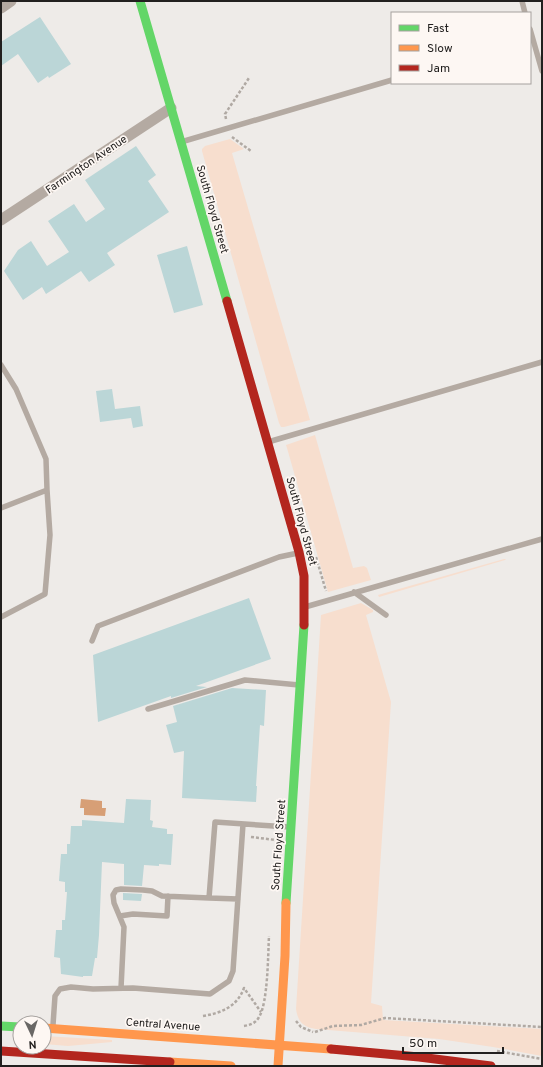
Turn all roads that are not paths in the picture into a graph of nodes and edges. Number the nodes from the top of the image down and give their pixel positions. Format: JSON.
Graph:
{"nodes":[{"id":1,"x":11,"y":1,"type":"edge"},
{"id":2,"x":140,"y":1,"type":"edge"},
{"id":3,"x":522,"y":1,"type":"edge"},
{"id":4,"x":1,"y":8,"type":"edge"},
{"id":5,"x":525,"y":12,"type":"edge"},
{"id":6,"x":532,"y":41,"type":"edge"},
{"id":7,"x":542,"y":71,"type":"edge"},
{"id":8,"x":391,"y":80,"type":"edge"},
{"id":9,"x":171,"y":108,"type":"junction"},
{"id":10,"x":181,"y":142,"type":"junction"},
{"id":11,"x":1,"y":220,"type":"edge"},
{"id":12,"x":542,"y":362,"type":"edge"},
{"id":13,"x":1,"y":365,"type":"edge"},
{"id":14,"x":267,"y":442,"type":"junction"},
{"id":15,"x":47,"y":490,"type":"junction"},
{"id":16,"x":1,"y":508,"type":"edge"},
{"id":17,"x":542,"y":539,"type":"edge"},
{"id":18,"x":299,"y":552,"type":"junction"},
{"id":19,"x":354,"y":592,"type":"junction"},
{"id":20,"x":305,"y":607,"type":"junction"},
{"id":21,"x":386,"y":615,"type":"dead end"},
{"id":22,"x":1,"y":617,"type":"edge"},
{"id":23,"x":92,"y":641,"type":"dead end"},
{"id":24,"x":301,"y":685,"type":"junction"},
{"id":25,"x":148,"y":709,"type":"dead end"},
{"id":26,"x":243,"y":824,"type":"junction"},
{"id":27,"x":292,"y":827,"type":"junction"},
{"id":28,"x":168,"y":896,"type":"junction"},
{"id":29,"x":209,"y":898,"type":"junction"},
{"id":30,"x":238,"y":900,"type":"junction"},
{"id":31,"x":120,"y":916,"type":"junction"},
{"id":32,"x":121,"y":988,"type":"junction"},
{"id":33,"x":51,"y":1015,"type":"edge"},
{"id":34,"x":1,"y":1026,"type":"edge"},
{"id":35,"x":12,"y":1027,"type":"edge"},
{"id":36,"x":52,"y":1028,"type":"edge"},
{"id":37,"x":280,"y":1045,"type":"junction"},
{"id":38,"x":1,"y":1051,"type":"edge"},
{"id":39,"x":231,"y":1066,"type":"edge"},
{"id":40,"x":278,"y":1066,"type":"edge"},
{"id":41,"x":491,"y":1066,"type":"edge"}],
"edges":[{"from":1,"to":4,"type":"street"},
{"from":2,"to":9,"type":"street","name":"South Floyd Street"},
{"from":3,"to":5,"type":"lane"},
{"from":6,"to":7,"type":"lane"},
{"from":8,"to":10,"type":"lane"},
{"from":9,"to":10,"type":"street","name":"South Floyd Street"},
{"from":9,"to":11,"type":"street","name":"Farmington Avenue"},
{"from":10,"to":14,"type":"street","name":"South Floyd Street"},
{"from":12,"to":14,"type":"lane"},
{"from":13,"to":15,"type":"lane"},
{"from":14,"to":18,"type":"street","name":"South Floyd Street"},
{"from":15,"to":16,"type":"lane"},
{"from":15,"to":22,"type":"lane"},
{"from":17,"to":19,"type":"lane"},
{"from":18,"to":20,"type":"street","name":"South Floyd Street"},
{"from":18,"to":23,"type":"lane"},
{"from":19,"to":20,"type":"lane"},
{"from":19,"to":21,"type":"lane"},
{"from":20,"to":24,"type":"street","name":"South Floyd Street"},
{"from":24,"to":25,"type":"lane"},
{"from":24,"to":27,"type":"street","name":"South Floyd Street"},
{"from":26,"to":27,"type":"lane"},
{"from":26,"to":29,"type":"lane"},
{"from":26,"to":30,"type":"lane"},
{"from":27,"to":37,"type":"street","name":"South Floyd Street"},
{"from":28,"to":29,"type":"lane"},
{"from":28,"to":31,"type":"lane"},
{"from":28,"to":31,"type":"lane"},
{"from":29,"to":30,"type":"lane"},
{"from":30,"to":32,"type":"lane"},
{"from":31,"to":32,"type":"lane"},
{"from":32,"to":33,"type":"lane"},
{"from":34,"to":35,"type":"street"},
{"from":36,"to":37,"type":"street","name":"Central Avenue"},
{"from":37,"to":40,"type":"street","name":"South Floyd Street"},
{"from":37,"to":41,"type":"street","name":"Central Avenue"},
{"from":38,"to":39,"type":"street"}]}
